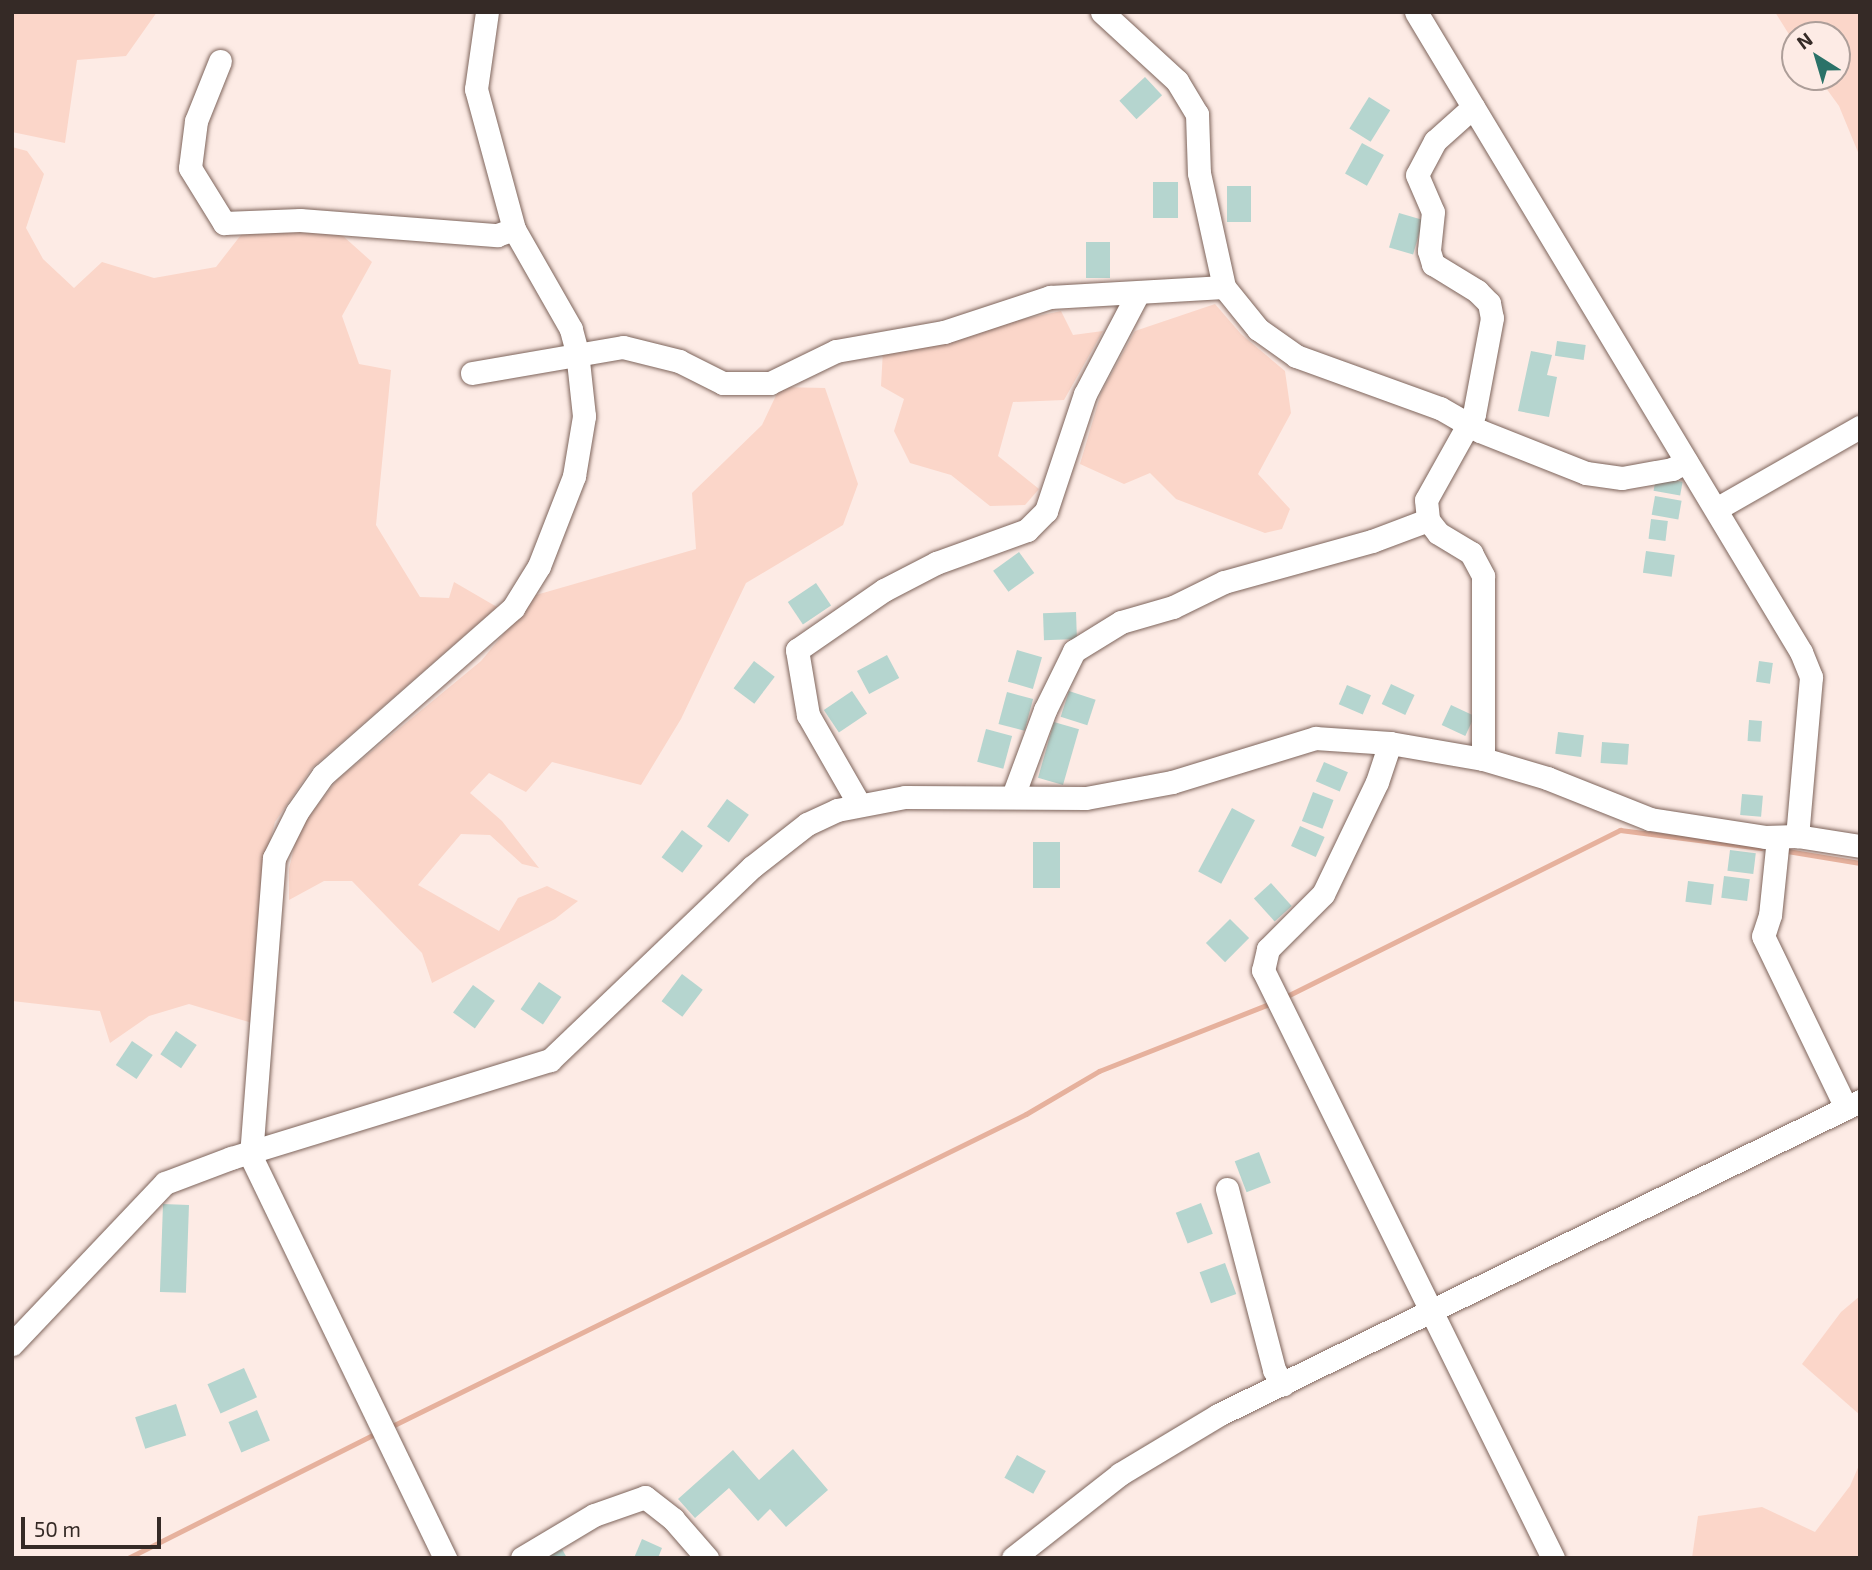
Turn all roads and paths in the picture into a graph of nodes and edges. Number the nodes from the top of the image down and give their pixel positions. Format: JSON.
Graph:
{"nodes":[{"id":1,"x":487,"y":12,"type":"edge"},
{"id":2,"x":1102,"y":12,"type":"edge"},
{"id":3,"x":1416,"y":12,"type":"edge"},
{"id":4,"x":220,"y":61,"type":"dead end"},
{"id":5,"x":1473,"y":107,"type":"junction"},
{"id":6,"x":514,"y":229,"type":"junction"},
{"id":7,"x":1224,"y":287,"type":"junction"},
{"id":8,"x":1138,"y":293,"type":"junction"},
{"id":9,"x":577,"y":352,"type":"junction"},
{"id":10,"x":472,"y":373,"type":"dead end"},
{"id":11,"x":1465,"y":422,"type":"junction"},
{"id":12,"x":1860,"y":427,"type":"edge"},
{"id":13,"x":1686,"y":462,"type":"junction"},
{"id":14,"x":1716,"y":509,"type":"junction"},
{"id":15,"x":1428,"y":520,"type":"junction"},
{"id":16,"x":1390,"y":743,"type":"junction"},
{"id":17,"x":1483,"y":759,"type":"junction"},
{"id":18,"x":1013,"y":796,"type":"junction"},
{"id":19,"x":859,"y":804,"type":"junction"},
{"id":20,"x":1787,"y":837,"type":"junction"},
{"id":21,"x":1860,"y":846,"type":"edge"},
{"id":22,"x":1853,"y":1105,"type":"edge"},
{"id":23,"x":251,"y":1156,"type":"junction"},
{"id":24,"x":1227,"y":1189,"type":"dead end"},
{"id":25,"x":1434,"y":1313,"type":"junction"},
{"id":26,"x":12,"y":1343,"type":"edge"},
{"id":27,"x":1283,"y":1384,"type":"junction"},
{"id":28,"x":445,"y":1558,"type":"edge"},
{"id":29,"x":522,"y":1558,"type":"edge"},
{"id":30,"x":706,"y":1558,"type":"edge"},
{"id":31,"x":1013,"y":1558,"type":"edge"},
{"id":32,"x":1553,"y":1558,"type":"edge"}],
"edges":[{"from":1,"to":6,"type":"street"},
{"from":2,"to":7,"type":"street"},
{"from":3,"to":5,"type":"street"},
{"from":4,"to":6,"type":"street"},
{"from":5,"to":11,"type":"street"},
{"from":5,"to":13,"type":"street"},
{"from":6,"to":9,"type":"street"},
{"from":7,"to":8,"type":"street"},
{"from":7,"to":11,"type":"street"},
{"from":8,"to":9,"type":"street"},
{"from":8,"to":19,"type":"street"},
{"from":9,"to":10,"type":"street"},
{"from":9,"to":23,"type":"street"},
{"from":11,"to":13,"type":"street"},
{"from":11,"to":15,"type":"street"},
{"from":12,"to":14,"type":"street"},
{"from":13,"to":14,"type":"street"},
{"from":14,"to":20,"type":"street"},
{"from":15,"to":17,"type":"street"},
{"from":15,"to":18,"type":"street"},
{"from":16,"to":17,"type":"street"},
{"from":16,"to":18,"type":"street"},
{"from":16,"to":25,"type":"street"},
{"from":17,"to":20,"type":"street"},
{"from":18,"to":19,"type":"street"},
{"from":19,"to":23,"type":"street"},
{"from":20,"to":21,"type":"street"},
{"from":20,"to":22,"type":"street"},
{"from":22,"to":25,"type":"street"},
{"from":23,"to":26,"type":"street"},
{"from":23,"to":28,"type":"street"},
{"from":24,"to":27,"type":"street"},
{"from":25,"to":27,"type":"street"},
{"from":25,"to":32,"type":"street"},
{"from":27,"to":31,"type":"street"},
{"from":29,"to":30,"type":"street"}]}
